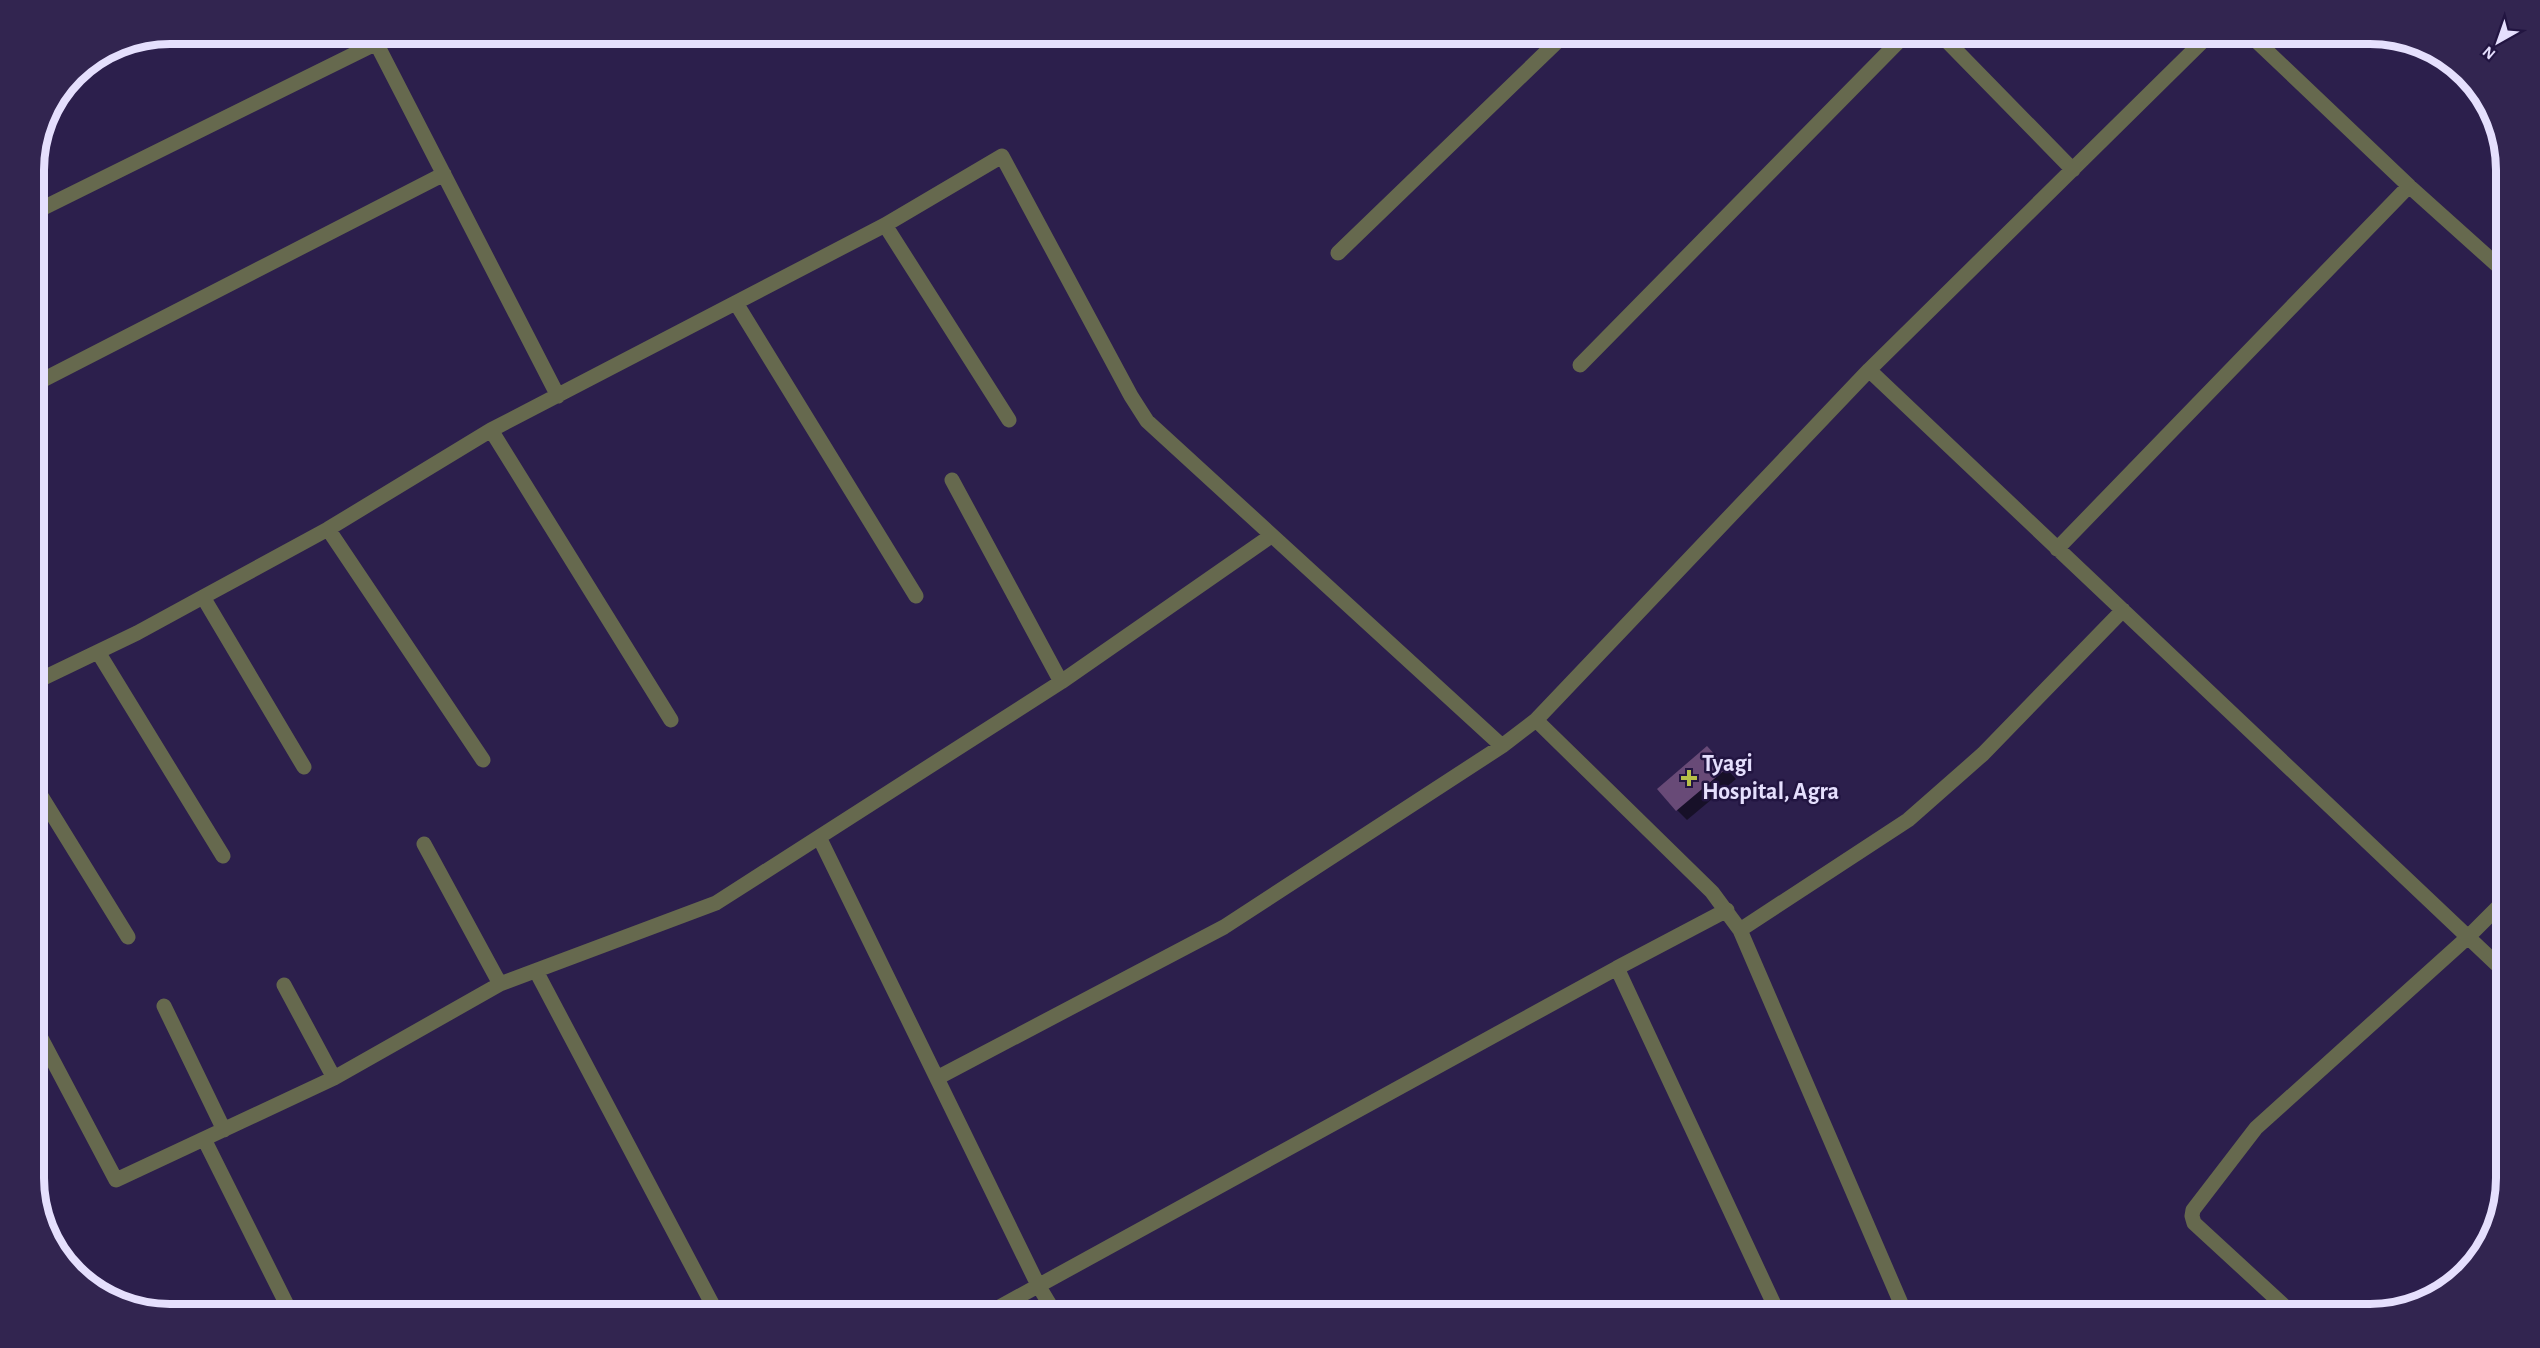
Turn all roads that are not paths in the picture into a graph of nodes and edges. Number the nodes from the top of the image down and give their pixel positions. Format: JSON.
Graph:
{"nodes":[{"id":1,"x":362,"y":44,"type":"edge"},
{"id":2,"x":377,"y":44,"type":"edge"},
{"id":3,"x":1555,"y":44,"type":"edge"},
{"id":4,"x":1896,"y":44,"type":"edge"},
{"id":5,"x":1950,"y":44,"type":"edge"},
{"id":6,"x":2200,"y":44,"type":"edge"},
{"id":7,"x":2260,"y":44,"type":"edge"},
{"id":8,"x":2073,"y":170,"type":"junction"},
{"id":9,"x":444,"y":174,"type":"junction"},
{"id":10,"x":2409,"y":186,"type":"junction"},
{"id":11,"x":44,"y":207,"type":"edge"},
{"id":12,"x":885,"y":225,"type":"junction"},
{"id":13,"x":1338,"y":253,"type":"dead end"},
{"id":14,"x":2496,"y":264,"type":"edge"},
{"id":15,"x":736,"y":303,"type":"junction"},
{"id":16,"x":1580,"y":365,"type":"dead end"},
{"id":17,"x":1869,"y":370,"type":"junction"},
{"id":18,"x":44,"y":379,"type":"edge"},
{"id":19,"x":558,"y":396,"type":"junction"},
{"id":20,"x":1009,"y":420,"type":"dead end"},
{"id":21,"x":491,"y":430,"type":"junction"},
{"id":22,"x":952,"y":480,"type":"dead end"},
{"id":23,"x":328,"y":529,"type":"junction"},
{"id":24,"x":1271,"y":536,"type":"junction"},
{"id":25,"x":2057,"y":549,"type":"junction"},
{"id":26,"x":916,"y":596,"type":"dead end"},
{"id":27,"x":203,"y":597,"type":"junction"},
{"id":28,"x":2122,"y":610,"type":"junction"},
{"id":29,"x":98,"y":652,"type":"junction"},
{"id":30,"x":44,"y":678,"type":"edge"},
{"id":31,"x":1061,"y":682,"type":"junction"},
{"id":32,"x":671,"y":720,"type":"dead end"},
{"id":33,"x":1536,"y":720,"type":"junction"},
{"id":34,"x":1502,"y":746,"type":"junction"},
{"id":35,"x":483,"y":760,"type":"dead end"},
{"id":36,"x":304,"y":767,"type":"dead end"},
{"id":37,"x":44,"y":801,"type":"edge"},
{"id":38,"x":819,"y":837,"type":"junction"},
{"id":39,"x":424,"y":844,"type":"dead end"},
{"id":40,"x":223,"y":856,"type":"dead end"},
{"id":41,"x":2496,"y":909,"type":"edge"},
{"id":42,"x":1727,"y":910,"type":"junction"},
{"id":43,"x":1740,"y":930,"type":"junction"},
{"id":44,"x":128,"y":937,"type":"dead end"},
{"id":45,"x":2468,"y":937,"type":"junction"},
{"id":46,"x":2496,"y":964,"type":"edge"},
{"id":47,"x":1617,"y":968,"type":"junction"},
{"id":48,"x":536,"y":970,"type":"junction"},
{"id":49,"x":500,"y":984,"type":"junction"},
{"id":50,"x":284,"y":985,"type":"dead end"},
{"id":51,"x":164,"y":1006,"type":"dead end"},
{"id":52,"x":44,"y":1044,"type":"edge"},
{"id":53,"x":334,"y":1078,"type":"junction"},
{"id":54,"x":937,"y":1078,"type":"junction"},
{"id":55,"x":224,"y":1130,"type":"junction"},
{"id":56,"x":204,"y":1139,"type":"junction"},
{"id":57,"x":1038,"y":1285,"type":"junction"},
{"id":58,"x":286,"y":1304,"type":"edge"},
{"id":59,"x":712,"y":1304,"type":"edge"},
{"id":60,"x":1004,"y":1304,"type":"edge"},
{"id":61,"x":1049,"y":1304,"type":"edge"},
{"id":62,"x":1774,"y":1304,"type":"edge"},
{"id":63,"x":1901,"y":1304,"type":"edge"},
{"id":64,"x":2282,"y":1304,"type":"edge"}],
"edges":[{"from":1,"to":11,"type":"street"},
{"from":2,"to":9,"type":"street"},
{"from":3,"to":13,"type":"street"},
{"from":4,"to":16,"type":"street"},
{"from":5,"to":8,"type":"street"},
{"from":6,"to":8,"type":"street"},
{"from":7,"to":10,"type":"street"},
{"from":8,"to":17,"type":"street"},
{"from":9,"to":18,"type":"street"},
{"from":9,"to":19,"type":"street"},
{"from":10,"to":14,"type":"street"},
{"from":10,"to":25,"type":"street"},
{"from":12,"to":15,"type":"street"},
{"from":12,"to":20,"type":"street"},
{"from":12,"to":24,"type":"street"},
{"from":15,"to":19,"type":"street"},
{"from":15,"to":26,"type":"street"},
{"from":17,"to":25,"type":"street"},
{"from":17,"to":33,"type":"street"},
{"from":19,"to":21,"type":"street"},
{"from":21,"to":23,"type":"street"},
{"from":21,"to":32,"type":"street"},
{"from":22,"to":31,"type":"street"},
{"from":23,"to":27,"type":"street"},
{"from":23,"to":35,"type":"street"},
{"from":24,"to":31,"type":"street"},
{"from":24,"to":34,"type":"street"},
{"from":25,"to":28,"type":"street"},
{"from":27,"to":29,"type":"street"},
{"from":27,"to":36,"type":"street"},
{"from":28,"to":43,"type":"street"},
{"from":28,"to":45,"type":"street"},
{"from":29,"to":30,"type":"street"},
{"from":29,"to":40,"type":"street"},
{"from":31,"to":38,"type":"street"},
{"from":33,"to":34,"type":"street"},
{"from":33,"to":42,"type":"street"},
{"from":34,"to":54,"type":"street"},
{"from":37,"to":44,"type":"street"},
{"from":38,"to":48,"type":"street"},
{"from":38,"to":54,"type":"street"},
{"from":39,"to":49,"type":"street"},
{"from":41,"to":45,"type":"street"},
{"from":42,"to":43,"type":"street"},
{"from":42,"to":47,"type":"street"},
{"from":43,"to":63,"type":"street"},
{"from":45,"to":46,"type":"street"},
{"from":45,"to":64,"type":"street"},
{"from":47,"to":57,"type":"street"},
{"from":47,"to":62,"type":"street"},
{"from":48,"to":49,"type":"street"},
{"from":48,"to":59,"type":"street"},
{"from":49,"to":53,"type":"street"},
{"from":50,"to":53,"type":"street"},
{"from":51,"to":55,"type":"street"},
{"from":52,"to":56,"type":"street"},
{"from":53,"to":55,"type":"street"},
{"from":54,"to":57,"type":"street"},
{"from":55,"to":56,"type":"street"},
{"from":56,"to":58,"type":"street"},
{"from":57,"to":60,"type":"street"},
{"from":57,"to":61,"type":"street"}]}
